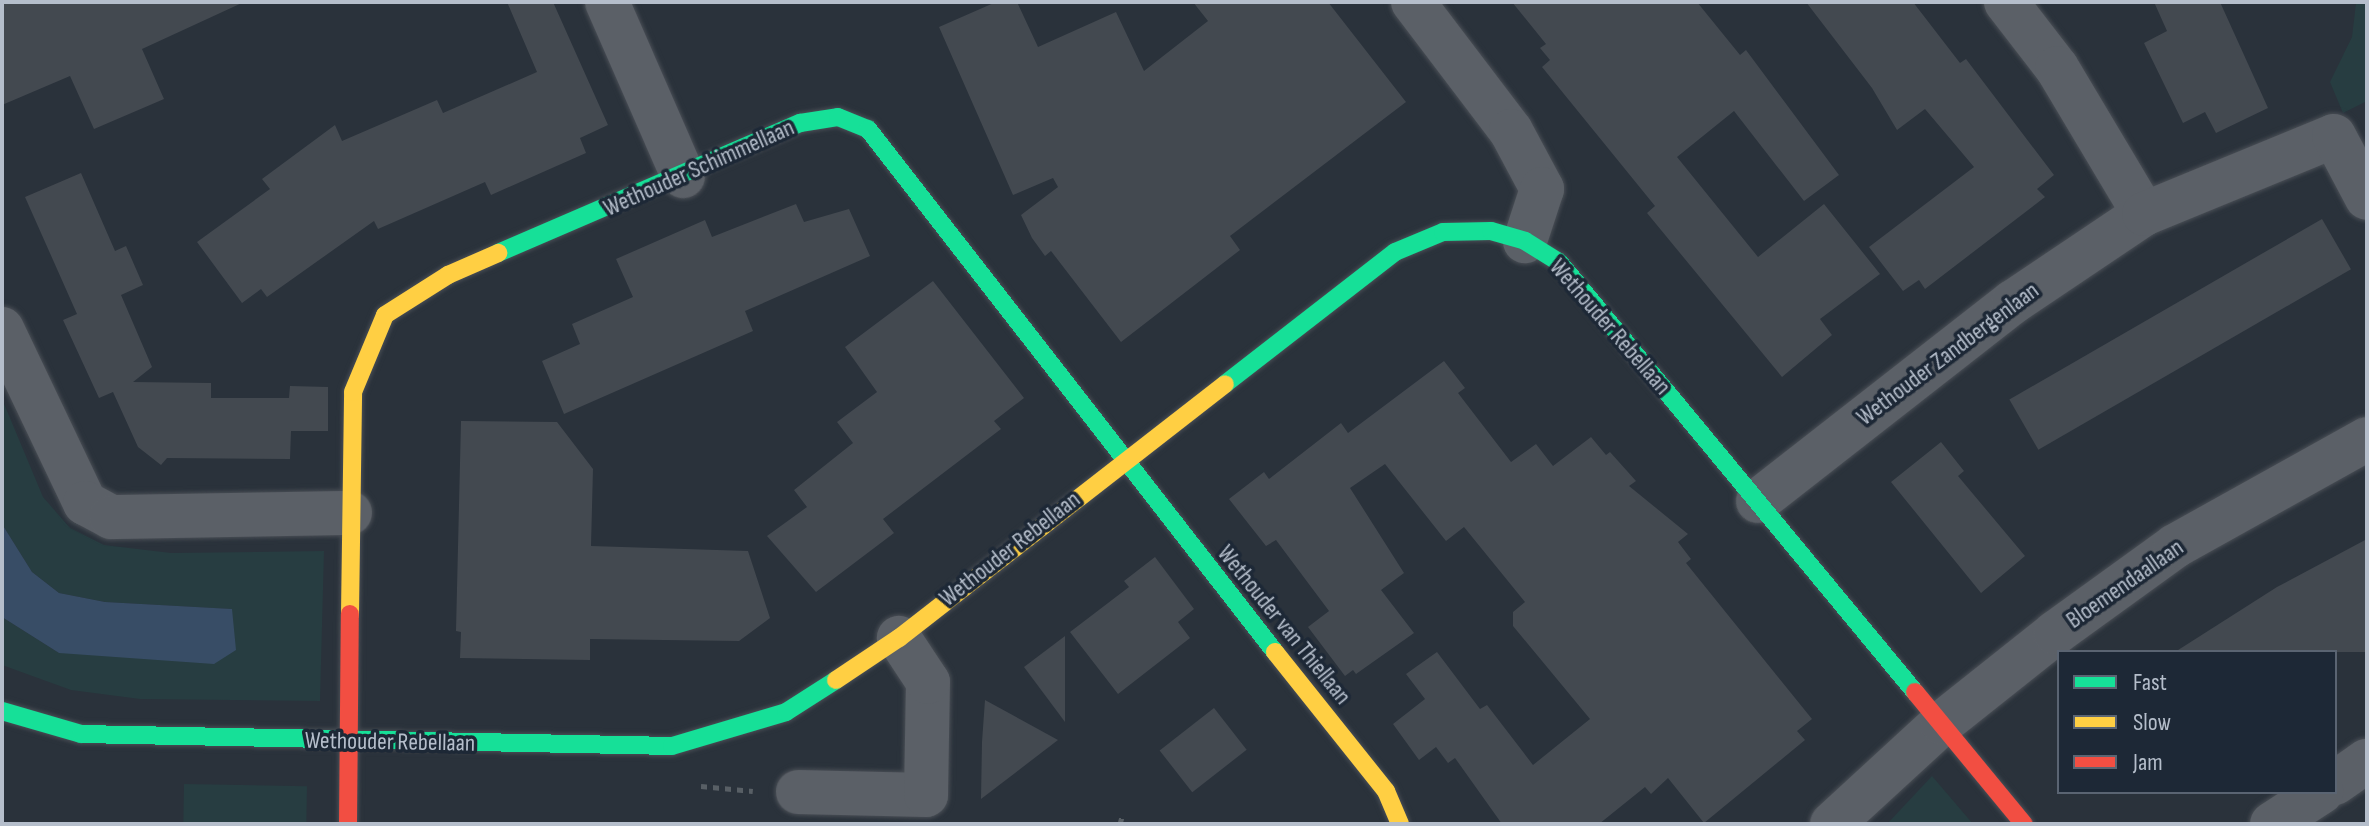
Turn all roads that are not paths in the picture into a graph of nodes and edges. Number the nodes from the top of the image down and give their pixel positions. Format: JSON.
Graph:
{"nodes":[{"id":1,"x":607,"y":2,"type":"edge"},
{"id":2,"x":1413,"y":2,"type":"edge"},
{"id":3,"x":2006,"y":2,"type":"edge"},
{"id":4,"x":683,"y":176,"type":"junction"},
{"id":5,"x":2367,"y":198,"type":"edge"},
{"id":6,"x":2144,"y":214,"type":"junction"},
{"id":7,"x":1525,"y":241,"type":"junction"},
{"id":8,"x":2,"y":329,"type":"edge"},
{"id":9,"x":2367,"y":439,"type":"edge"},
{"id":10,"x":1122,"y":461,"type":"junction"},
{"id":11,"x":1758,"y":501,"type":"junction"},
{"id":12,"x":350,"y":513,"type":"junction"},
{"id":13,"x":899,"y":638,"type":"junction"},
{"id":14,"x":2,"y":711,"type":"edge"},
{"id":15,"x":1942,"y":723,"type":"junction"},
{"id":16,"x":349,"y":742,"type":"junction"},
{"id":17,"x":2367,"y":761,"type":"edge"},
{"id":18,"x":2337,"y":782,"type":"edge"},
{"id":19,"x":798,"y":792,"type":"road end"},
{"id":20,"x":2318,"y":794,"type":"edge"},
{"id":21,"x":926,"y":810,"type":"edge"},
{"id":22,"x":348,"y":824,"type":"edge"},
{"id":23,"x":1400,"y":824,"type":"edge"},
{"id":24,"x":1832,"y":824,"type":"edge"},
{"id":25,"x":2024,"y":824,"type":"edge"},
{"id":26,"x":2272,"y":824,"type":"edge"}],
"edges":[{"from":1,"to":4,"type":"street"},
{"from":2,"to":7,"type":"street"},
{"from":3,"to":6,"type":"street"},
{"from":4,"to":10,"type":"street","name":"Wethouder Schimmellaan"},
{"from":4,"to":12,"type":"street","name":"Wethouder Schimmellaan"},
{"from":5,"to":6,"type":"street","name":"Wethouder Zandbergenlaan"},
{"from":6,"to":11,"type":"street","name":"Wethouder Zandbergenlaan"},
{"from":7,"to":10,"type":"street","name":"Wethouder Rebellaan"},
{"from":7,"to":11,"type":"street","name":"Wethouder Rebellaan"},
{"from":8,"to":12,"type":"street"},
{"from":9,"to":15,"type":"street","name":"Bloemendaallaan"},
{"from":10,"to":13,"type":"street","name":"Wethouder Rebellaan"},
{"from":10,"to":23,"type":"street","name":"Wethouder van Thiellaan"},
{"from":11,"to":15,"type":"street","name":"Wethouder Rebellaan"},
{"from":12,"to":16,"type":"street","name":"Wethouder Schimmellaan"},
{"from":13,"to":16,"type":"street","name":"Wethouder Rebellaan"},
{"from":13,"to":21,"type":"street"},
{"from":14,"to":16,"type":"street","name":"Wethouder Rebellaan"},
{"from":15,"to":24,"type":"street","name":"Bloemendaallaan"},
{"from":15,"to":25,"type":"street","name":"Wethouder Rebellaan"},
{"from":16,"to":22,"type":"street","name":"Wethouder Schimmellaan"},
{"from":17,"to":18,"type":"street"},
{"from":19,"to":21,"type":"street"},
{"from":20,"to":26,"type":"street"}]}
